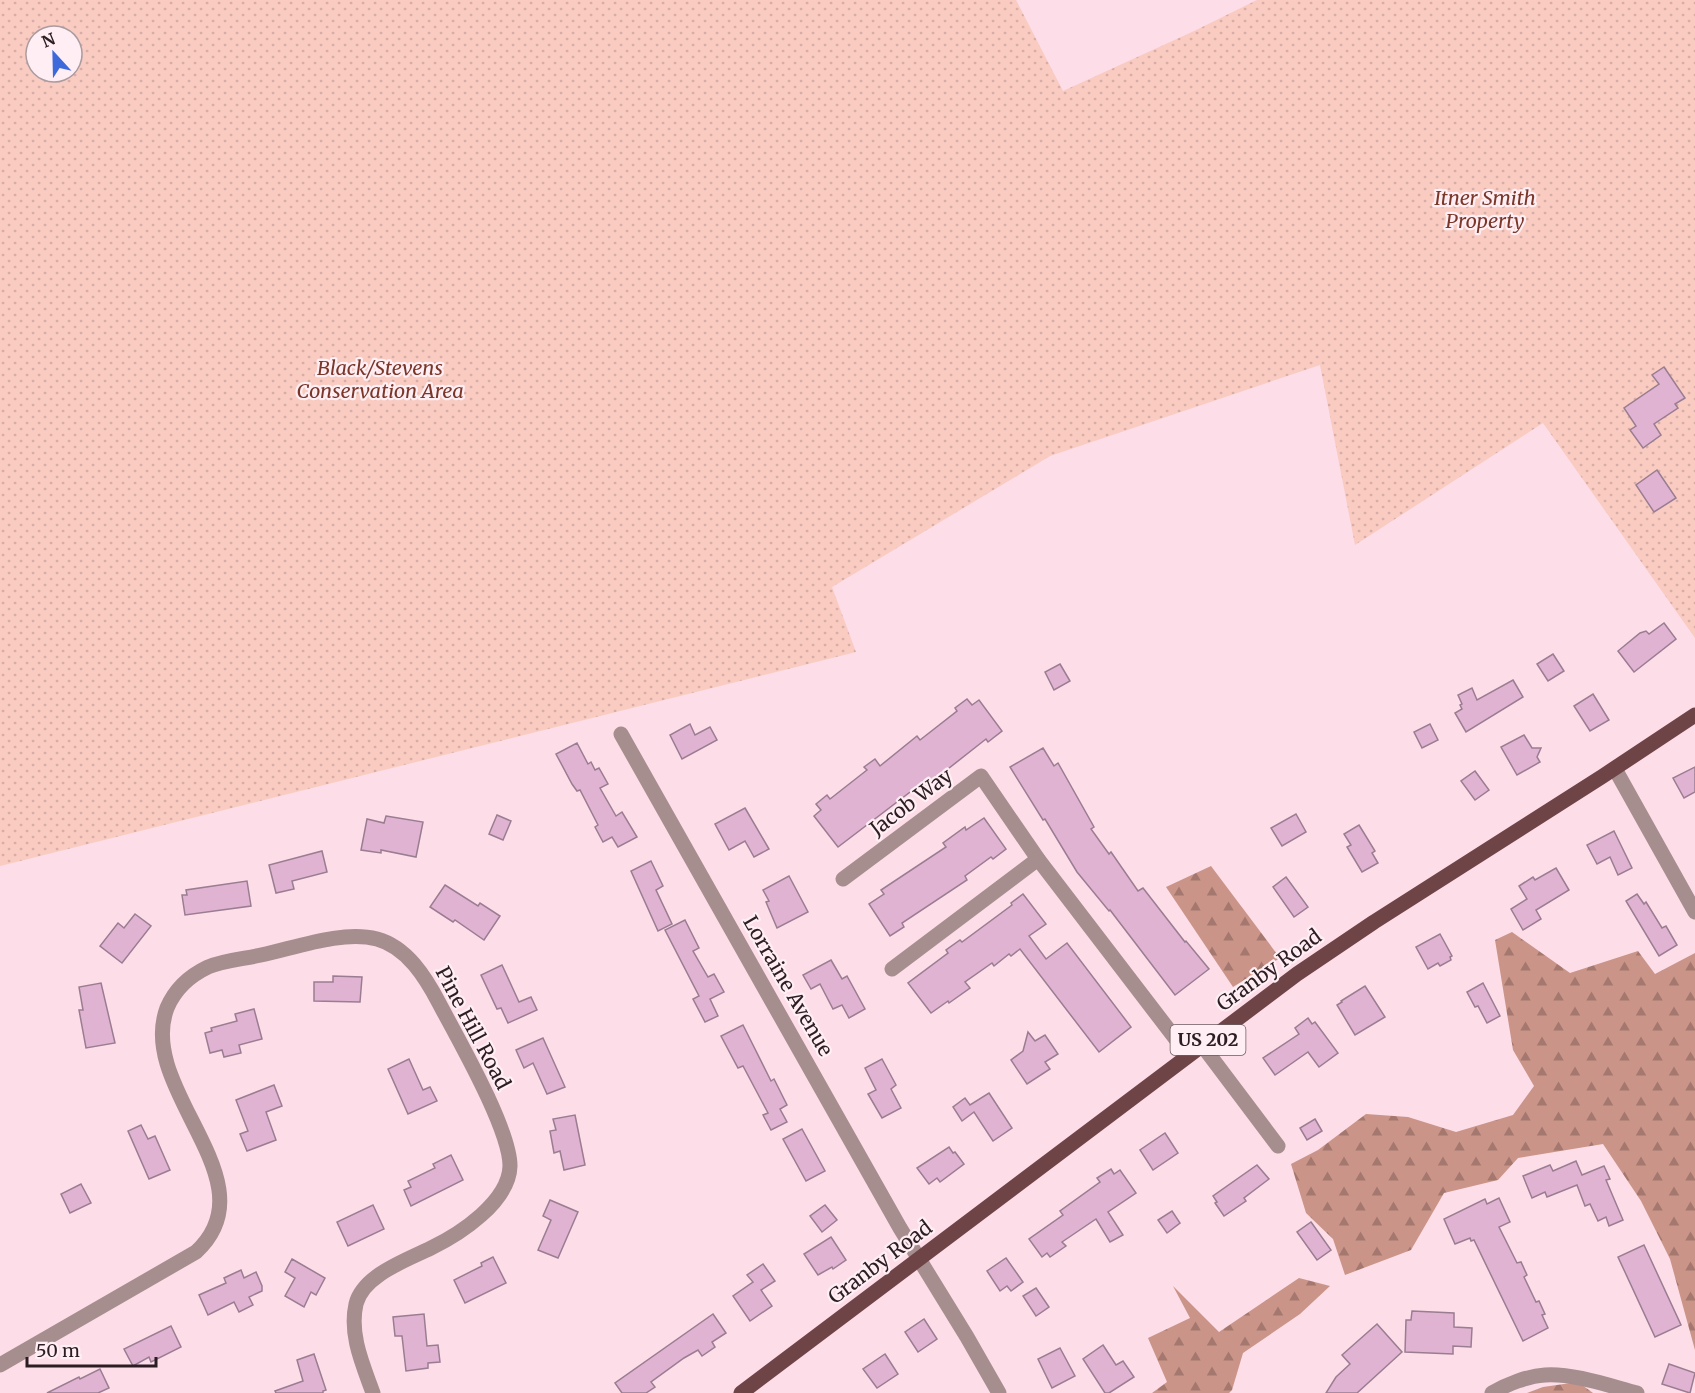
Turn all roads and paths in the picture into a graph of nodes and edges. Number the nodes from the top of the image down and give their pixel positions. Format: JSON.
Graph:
{"nodes":[{"id":1,"x":1695,"y":715,"type":"edge"},
{"id":2,"x":621,"y":734,"type":"dead end"},
{"id":3,"x":1614,"y":769,"type":"junction"},
{"id":4,"x":1038,"y":859,"type":"junction"},
{"id":5,"x":843,"y":879,"type":"dead end"},
{"id":6,"x":1695,"y":912,"type":"edge"},
{"id":7,"x":892,"y":969,"type":"dead end"},
{"id":8,"x":1202,"y":1045,"type":"junction"},
{"id":9,"x":1188,"y":1055,"type":"junction"},
{"id":10,"x":1278,"y":1146,"type":"dead end"},
{"id":11,"x":920,"y":1258,"type":"junction"},
{"id":12,"x":0,"y":1365,"type":"edge"},
{"id":13,"x":373,"y":1393,"type":"edge"},
{"id":14,"x":741,"y":1393,"type":"edge"},
{"id":15,"x":999,"y":1393,"type":"edge"},
{"id":16,"x":1492,"y":1393,"type":"edge"},
{"id":17,"x":1637,"y":1393,"type":"edge"}],
"edges":[{"from":1,"to":3,"type":"main road","name":"Granby Road","number":"US 202"},
{"from":2,"to":11,"type":"street","name":"Lorraine Avenue"},
{"from":3,"to":6,"type":"street"},
{"from":3,"to":8,"type":"main road","name":"Granby Road","number":"US 202"},
{"from":4,"to":5,"type":"street","name":"Jacob Way"},
{"from":4,"to":7,"type":"street"},
{"from":4,"to":9,"type":"street","name":"Jacob Way"},
{"from":8,"to":9,"type":"main road","name":"Granby Road","number":"US 202"},
{"from":8,"to":10,"type":"street"},
{"from":9,"to":11,"type":"main road","name":"Granby Road","number":"US 202"},
{"from":11,"to":14,"type":"main road","name":"Granby Road","number":"US 202"},
{"from":11,"to":15,"type":"street","name":"Lorraine Avenue"},
{"from":12,"to":13,"type":"street","name":"Pine Hill Road"},
{"from":16,"to":17,"type":"street"}]}
